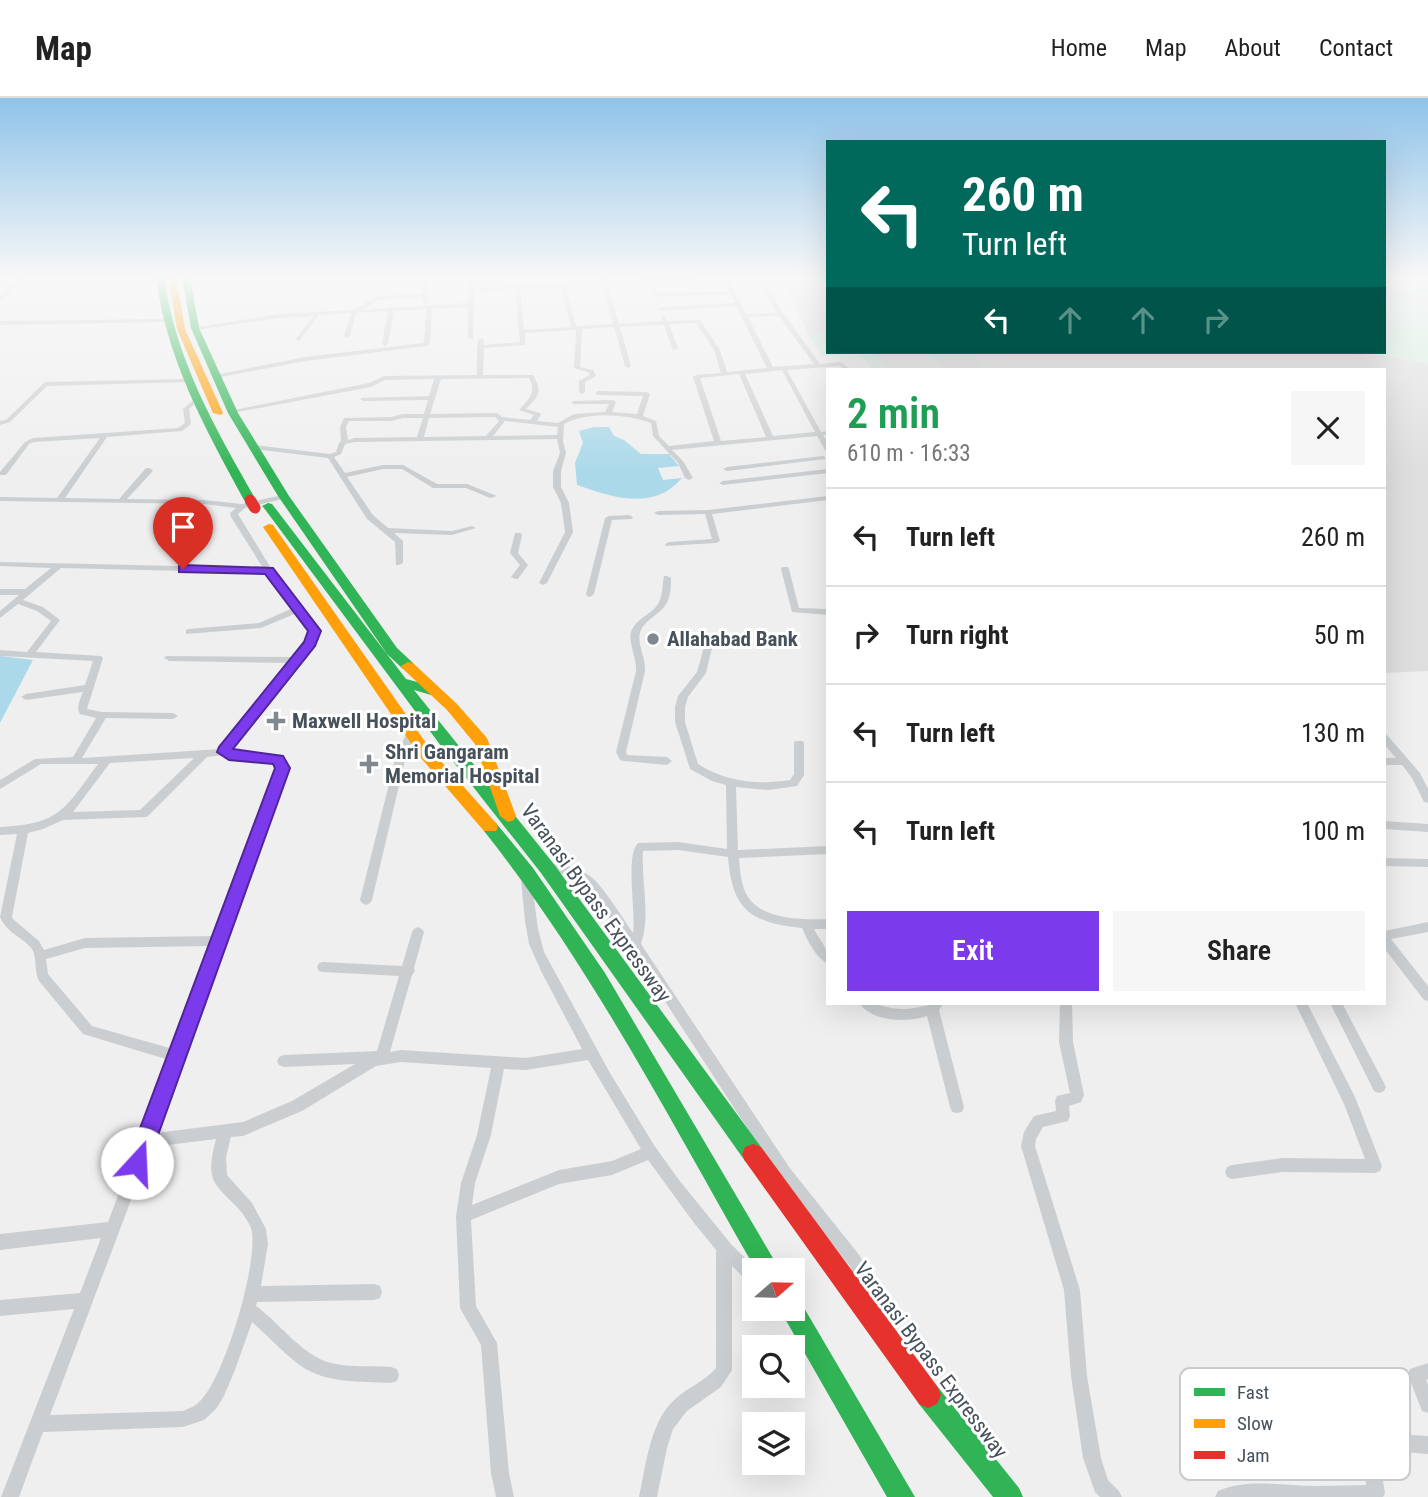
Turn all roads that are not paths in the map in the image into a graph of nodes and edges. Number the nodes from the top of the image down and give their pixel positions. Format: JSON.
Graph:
{"nodes":[{"id":1,"x":171,"y":341,"type":"edge"},
{"id":2,"x":186,"y":341,"type":"edge"},
{"id":3,"x":201,"y":341,"type":"edge"},
{"id":4,"x":425,"y":341,"type":"edge"},
{"id":5,"x":522,"y":341,"type":"edge"},
{"id":6,"x":577,"y":341,"type":"edge"},
{"id":7,"x":622,"y":341,"type":"edge"},
{"id":8,"x":673,"y":341,"type":"edge"},
{"id":9,"x":712,"y":341,"type":"edge"},
{"id":10,"x":756,"y":341,"type":"edge"},
{"id":11,"x":803,"y":341,"type":"edge"},
{"id":12,"x":675,"y":348,"type":"dead end"},
{"id":13,"x":628,"y":366,"type":"dead end"},
{"id":14,"x":824,"y":367,"type":"edge"},
{"id":15,"x":846,"y":368,"type":"edge"},
{"id":16,"x":771,"y":369,"type":"junction"},
{"id":17,"x":784,"y":369,"type":"junction"},
{"id":18,"x":741,"y":371,"type":"junction"},
{"id":19,"x":724,"y":373,"type":"junction"},
{"id":20,"x":216,"y":376,"type":"junction"},
{"id":21,"x":438,"y":376,"type":"junction"},
{"id":22,"x":480,"y":376,"type":"junction"},
{"id":23,"x":187,"y":381,"type":"junction"},
{"id":24,"x":582,"y":391,"type":"dead end"},
{"id":25,"x":598,"y":393,"type":"dead end"},
{"id":26,"x":431,"y":398,"type":"junction"},
{"id":27,"x":197,"y":399,"type":"junction"},
{"id":28,"x":363,"y":399,"type":"dead end"},
{"id":29,"x":574,"y":403,"type":"dead end"},
{"id":30,"x":232,"y":411,"type":"junction"},
{"id":31,"x":0,"y":412,"type":"edge"},
{"id":32,"x":16,"y":412,"type":"junction"},
{"id":33,"x":608,"y":414,"type":"junction"},
{"id":34,"x":426,"y":416,"type":"junction"},
{"id":35,"x":638,"y":416,"type":"junction"},
{"id":36,"x":502,"y":419,"type":"junction"},
{"id":37,"x":533,"y":421,"type":"junction"},
{"id":38,"x":0,"y":423,"type":"edge"},
{"id":39,"x":560,"y":424,"type":"junction"},
{"id":40,"x":823,"y":433,"type":"edge"},
{"id":41,"x":104,"y":436,"type":"junction"},
{"id":42,"x":489,"y":437,"type":"junction"},
{"id":43,"x":560,"y":437,"type":"junction"},
{"id":44,"x":420,"y":438,"type":"junction"},
{"id":45,"x":770,"y":438,"type":"junction"},
{"id":46,"x":345,"y":442,"type":"junction"},
{"id":47,"x":718,"y":443,"type":"junction"},
{"id":48,"x":254,"y":447,"type":"junction"},
{"id":49,"x":667,"y":448,"type":"junction"},
{"id":50,"x":330,"y":456,"type":"junction"},
{"id":51,"x":825,"y":458,"type":"edge"},
{"id":52,"x":727,"y":469,"type":"dead end"},
{"id":53,"x":149,"y":470,"type":"dead end"},
{"id":54,"x":826,"y":470,"type":"edge"},
{"id":55,"x":3,"y":473,"type":"dead end"},
{"id":56,"x":342,"y":475,"type":"junction"},
{"id":57,"x":689,"y":478,"type":"dead end"},
{"id":58,"x":723,"y":483,"type":"dead end"},
{"id":59,"x":285,"y":496,"type":"junction"},
{"id":60,"x":493,"y":496,"type":"dead end"},
{"id":61,"x":826,"y":498,"type":"edge"},
{"id":62,"x":0,"y":499,"type":"edge"},
{"id":63,"x":60,"y":499,"type":"junction"},
{"id":64,"x":121,"y":501,"type":"junction"},
{"id":65,"x":256,"y":503,"type":"junction"},
{"id":66,"x":708,"y":512,"type":"junction"},
{"id":67,"x":658,"y":513,"type":"dead end"},
{"id":68,"x":629,"y":517,"type":"dead end"},
{"id":69,"x":472,"y":528,"type":"dead end"},
{"id":70,"x":384,"y":530,"type":"junction"},
{"id":71,"x":518,"y":535,"type":"dead end"},
{"id":72,"x":669,"y":544,"type":"dead end"},
{"id":73,"x":399,"y":563,"type":"dead end"},
{"id":74,"x":0,"y":564,"type":"edge"},
{"id":75,"x":58,"y":566,"type":"junction"},
{"id":76,"x":785,"y":569,"type":"dead end"},
{"id":77,"x":269,"y":570,"type":"junction"},
{"id":78,"x":515,"y":577,"type":"dead end"},
{"id":79,"x":667,"y":578,"type":"dead end"},
{"id":80,"x":543,"y":583,"type":"dead end"},
{"id":81,"x":0,"y":592,"type":"edge"},
{"id":82,"x":29,"y":592,"type":"junction"},
{"id":83,"x":590,"y":594,"type":"dead end"},
{"id":84,"x":18,"y":601,"type":"junction"},
{"id":85,"x":299,"y":608,"type":"junction"},
{"id":86,"x":826,"y":612,"type":"edge"},
{"id":87,"x":0,"y":615,"type":"edge"},
{"id":88,"x":189,"y":632,"type":"dead end"},
{"id":89,"x":710,"y":640,"type":"dead end"},
{"id":90,"x":0,"y":653,"type":"edge"},
{"id":91,"x":30,"y":654,"type":"junction"},
{"id":92,"x":169,"y":658,"type":"dead end"},
{"id":93,"x":296,"y":660,"type":"junction"},
{"id":94,"x":404,"y":683,"type":"junction"},
{"id":95,"x":88,"y":688,"type":"junction"},
{"id":96,"x":432,"y":690,"type":"junction"},
{"id":97,"x":26,"y":697,"type":"dead end"},
{"id":98,"x":102,"y":715,"type":"junction"},
{"id":99,"x":173,"y":716,"type":"dead end"},
{"id":100,"x":412,"y":731,"type":"junction"},
{"id":101,"x":1386,"y":740,"type":"edge"},
{"id":102,"x":799,"y":743,"type":"dead end"},
{"id":103,"x":225,"y":752,"type":"junction"},
{"id":104,"x":204,"y":754,"type":"junction"},
{"id":105,"x":77,"y":760,"type":"junction"},
{"id":106,"x":106,"y":761,"type":"junction"},
{"id":107,"x":667,"y":761,"type":"dead end"},
{"id":108,"x":1386,"y":761,"type":"edge"},
{"id":109,"x":1404,"y":762,"type":"junction"},
{"id":110,"x":732,"y":784,"type":"junction"},
{"id":111,"x":0,"y":785,"type":"edge"},
{"id":112,"x":1428,"y":799,"type":"edge"},
{"id":113,"x":62,"y":816,"type":"junction"},
{"id":114,"x":508,"y":816,"type":"junction"},
{"id":115,"x":1386,"y":825,"type":"edge"},
{"id":116,"x":1428,"y":828,"type":"edge"},
{"id":117,"x":23,"y":830,"type":"junction"},
{"id":118,"x":0,"y":831,"type":"edge"},
{"id":119,"x":826,"y":850,"type":"edge"},
{"id":120,"x":734,"y":855,"type":"junction"},
{"id":121,"x":1386,"y":862,"type":"edge"},
{"id":122,"x":1428,"y":863,"type":"edge"},
{"id":123,"x":547,"y":868,"type":"junction"},
{"id":124,"x":527,"y":873,"type":"junction"},
{"id":125,"x":6,"y":882,"type":"edge"},
{"id":126,"x":366,"y":900,"type":"dead end"},
{"id":127,"x":806,"y":924,"type":"junction"},
{"id":128,"x":826,"y":924,"type":"edge"},
{"id":129,"x":1428,"y":927,"type":"edge"},
{"id":130,"x":418,"y":932,"type":"dead end"},
{"id":131,"x":1386,"y":937,"type":"edge"},
{"id":132,"x":1386,"y":940,"type":"edge"},
{"id":133,"x":220,"y":941,"type":"junction"},
{"id":134,"x":635,"y":945,"type":"junction"},
{"id":135,"x":40,"y":956,"type":"junction"},
{"id":136,"x":826,"y":956,"type":"edge"},
{"id":137,"x":323,"y":967,"type":"dead end"},
{"id":138,"x":409,"y":971,"type":"junction"},
{"id":139,"x":1428,"y":996,"type":"edge"},
{"id":140,"x":868,"y":1005,"type":"edge"},
{"id":141,"x":1066,"y":1005,"type":"edge"},
{"id":142,"x":1301,"y":1005,"type":"edge"},
{"id":143,"x":1337,"y":1005,"type":"edge"},
{"id":144,"x":935,"y":1006,"type":"edge"},
{"id":145,"x":592,"y":1053,"type":"junction"},
{"id":146,"x":177,"y":1056,"type":"junction"},
{"id":147,"x":382,"y":1058,"type":"junction"},
{"id":148,"x":284,"y":1060,"type":"dead end"},
{"id":149,"x":499,"y":1062,"type":"junction"},
{"id":150,"x":1379,"y":1087,"type":"dead end"},
{"id":151,"x":957,"y":1107,"type":"dead end"},
{"id":152,"x":225,"y":1133,"type":"junction"},
{"id":153,"x":146,"y":1141,"type":"junction"},
{"id":154,"x":652,"y":1152,"type":"junction"},
{"id":155,"x":1232,"y":1172,"type":"dead end"},
{"id":156,"x":463,"y":1216,"type":"junction"},
{"id":157,"x":113,"y":1229,"type":"junction"},
{"id":158,"x":0,"y":1242,"type":"edge"},
{"id":159,"x":724,"y":1249,"type":"junction"},
{"id":160,"x":762,"y":1258,"type":"edge"},
{"id":161,"x":742,"y":1266,"type":"edge"},
{"id":162,"x":374,"y":1292,"type":"dead end"},
{"id":163,"x":86,"y":1300,"type":"junction"},
{"id":164,"x":250,"y":1302,"type":"junction"},
{"id":165,"x":0,"y":1308,"type":"edge"},
{"id":166,"x":798,"y":1321,"type":"edge"},
{"id":167,"x":904,"y":1365,"type":"junction"},
{"id":168,"x":1428,"y":1371,"type":"edge"},
{"id":169,"x":391,"y":1375,"type":"dead end"},
{"id":170,"x":1428,"y":1405,"type":"edge"},
{"id":171,"x":39,"y":1424,"type":"junction"},
{"id":172,"x":1410,"y":1443,"type":"edge"},
{"id":173,"x":1428,"y":1444,"type":"edge"},
{"id":174,"x":1374,"y":1480,"type":"edge"},
{"id":175,"x":10,"y":1497,"type":"edge"},
{"id":176,"x":506,"y":1497,"type":"edge"},
{"id":177,"x":648,"y":1497,"type":"edge"},
{"id":178,"x":902,"y":1497,"type":"edge"},
{"id":179,"x":1010,"y":1497,"type":"edge"},
{"id":180,"x":1113,"y":1497,"type":"edge"},
{"id":181,"x":1224,"y":1497,"type":"edge"}],
"edges":[{"from":1,"to":23,"type":"main road","name":"Varanasi Bypass Expressway"},
{"from":2,"to":65,"type":"main road","name":"Varanasi Bypass Expressway"},
{"from":3,"to":20,"type":"main road"},
{"from":4,"to":20,"type":"street"},
{"from":5,"to":22,"type":"street"},
{"from":6,"to":24,"type":"street"},
{"from":7,"to":13,"type":"street"},
{"from":8,"to":12,"type":"street"},
{"from":9,"to":19,"type":"street"},
{"from":10,"to":16,"type":"street"},
{"from":11,"to":14,"type":"street"},
{"from":14,"to":15,"type":"street"},
{"from":14,"to":17,"type":"street"},
{"from":16,"to":17,"type":"street"},
{"from":16,"to":18,"type":"street"},
{"from":17,"to":40,"type":"street"},
{"from":18,"to":19,"type":"street"},
{"from":18,"to":45,"type":"street"},
{"from":19,"to":47,"type":"street"},
{"from":20,"to":30,"type":"main road"},
{"from":21,"to":22,"type":"street"},
{"from":21,"to":26,"type":"street"},
{"from":21,"to":30,"type":"street"},
{"from":22,"to":37,"type":"street"},
{"from":23,"to":27,"type":"main road","name":"Varanasi Bypass Expressway"},
{"from":23,"to":32,"type":"street"},
{"from":25,"to":35,"type":"street"},
{"from":26,"to":28,"type":"street"},
{"from":26,"to":34,"type":"street"},
{"from":27,"to":41,"type":"street"},
{"from":27,"to":65,"type":"main road","name":"Varanasi Bypass Expressway"},
{"from":29,"to":33,"type":"street"},
{"from":30,"to":48,"type":"main road"},
{"from":31,"to":32,"type":"street"},
{"from":32,"to":38,"type":"street"},
{"from":33,"to":35,"type":"street"},
{"from":33,"to":39,"type":"street"},
{"from":34,"to":36,"type":"street"},
{"from":34,"to":44,"type":"street"},
{"from":34,"to":46,"type":"street"},
{"from":35,"to":49,"type":"street"},
{"from":36,"to":37,"type":"street"},
{"from":36,"to":42,"type":"street"},
{"from":37,"to":39,"type":"street"},
{"from":39,"to":43,"type":"street"},
{"from":40,"to":45,"type":"street"},
{"from":41,"to":55,"type":"street"},
{"from":41,"to":63,"type":"street"},
{"from":42,"to":43,"type":"street"},
{"from":42,"to":44,"type":"street"},
{"from":43,"to":80,"type":"street"},
{"from":44,"to":46,"type":"street"},
{"from":45,"to":47,"type":"street"},
{"from":46,"to":50,"type":"street"},
{"from":47,"to":49,"type":"street"},
{"from":48,"to":50,"type":"street"},
{"from":48,"to":59,"type":"main road"},
{"from":49,"to":57,"type":"street"},
{"from":50,"to":56,"type":"street"},
{"from":51,"to":52,"type":"street"},
{"from":53,"to":64,"type":"street"},
{"from":54,"to":58,"type":"street"},
{"from":56,"to":60,"type":"street"},
{"from":56,"to":70,"type":"street"},
{"from":59,"to":65,"type":"street"},
{"from":59,"to":96,"type":"main road"},
{"from":61,"to":66,"type":"street"},
{"from":62,"to":63,"type":"street"},
{"from":63,"to":64,"type":"street"},
{"from":64,"to":65,"type":"street"},
{"from":65,"to":77,"type":"street"},
{"from":65,"to":94,"type":"main road","name":"Varanasi Bypass Expressway"},
{"from":65,"to":100,"type":"main road","name":"Varanasi Bypass Expressway"},
{"from":66,"to":67,"type":"street"},
{"from":66,"to":72,"type":"street"},
{"from":68,"to":83,"type":"street"},
{"from":69,"to":70,"type":"street"},
{"from":70,"to":73,"type":"street"},
{"from":71,"to":78,"type":"street"},
{"from":74,"to":75,"type":"street"},
{"from":75,"to":77,"type":"street"},
{"from":75,"to":82,"type":"street"},
{"from":76,"to":86,"type":"street"},
{"from":77,"to":85,"type":"street"},
{"from":79,"to":107,"type":"street"},
{"from":81,"to":82,"type":"street"},
{"from":82,"to":84,"type":"street"},
{"from":84,"to":87,"type":"street"},
{"from":84,"to":91,"type":"street"},
{"from":85,"to":88,"type":"street"},
{"from":85,"to":93,"type":"street"},
{"from":89,"to":110,"type":"street"},
{"from":90,"to":91,"type":"street"},
{"from":91,"to":95,"type":"street"},
{"from":92,"to":93,"type":"street"},
{"from":93,"to":103,"type":"street"},
{"from":94,"to":96,"type":"main road"},
{"from":94,"to":114,"type":"main road","name":"Varanasi Bypass Expressway"},
{"from":95,"to":97,"type":"street"},
{"from":95,"to":98,"type":"street"},
{"from":96,"to":114,"type":"main road"},
{"from":98,"to":99,"type":"street"},
{"from":98,"to":105,"type":"street"},
{"from":100,"to":124,"type":"main road","name":"Varanasi Bypass Expressway"},
{"from":100,"to":126,"type":"street"},
{"from":101,"to":109,"type":"street"},
{"from":102,"to":110,"type":"street"},
{"from":103,"to":104,"type":"street"},
{"from":103,"to":133,"type":"street"},
{"from":104,"to":106,"type":"street"},
{"from":104,"to":113,"type":"street"},
{"from":105,"to":106,"type":"street"},
{"from":105,"to":111,"type":"street"},
{"from":106,"to":113,"type":"street"},
{"from":108,"to":109,"type":"street"},
{"from":109,"to":112,"type":"street"},
{"from":110,"to":120,"type":"street"},
{"from":113,"to":117,"type":"street"},
{"from":114,"to":123,"type":"main road","name":"Varanasi Bypass Expressway"},
{"from":115,"to":116,"type":"street"},
{"from":117,"to":118,"type":"street"},
{"from":117,"to":125,"type":"street"},
{"from":119,"to":120,"type":"street"},
{"from":120,"to":127,"type":"street"},
{"from":120,"to":134,"type":"street"},
{"from":121,"to":122,"type":"street"},
{"from":123,"to":134,"type":"street"},
{"from":123,"to":167,"type":"main road","name":"Varanasi Bypass Expressway"},
{"from":124,"to":145,"type":"street"},
{"from":124,"to":160,"type":"main road","name":"Varanasi Bypass Expressway"},
{"from":125,"to":135,"type":"street"},
{"from":127,"to":128,"type":"street"},
{"from":127,"to":136,"type":"street"},
{"from":129,"to":131,"type":"street"},
{"from":130,"to":138,"type":"street"},
{"from":132,"to":139,"type":"street"},
{"from":133,"to":135,"type":"street"},
{"from":133,"to":146,"type":"street"},
{"from":134,"to":167,"type":"street"},
{"from":135,"to":146,"type":"street"},
{"from":137,"to":138,"type":"street"},
{"from":138,"to":147,"type":"street"},
{"from":140,"to":144,"type":"street"},
{"from":141,"to":180,"type":"street"},
{"from":142,"to":155,"type":"street"},
{"from":143,"to":150,"type":"street"},
{"from":144,"to":151,"type":"street"},
{"from":145,"to":149,"type":"street"},
{"from":145,"to":154,"type":"street"},
{"from":146,"to":153,"type":"street"},
{"from":147,"to":148,"type":"street"},
{"from":147,"to":149,"type":"street"},
{"from":147,"to":152,"type":"street"},
{"from":149,"to":156,"type":"street"},
{"from":152,"to":153,"type":"street"},
{"from":152,"to":164,"type":"street"},
{"from":153,"to":157,"type":"street"},
{"from":154,"to":156,"type":"street"},
{"from":154,"to":159,"type":"street"},
{"from":156,"to":176,"type":"street"},
{"from":157,"to":158,"type":"street"},
{"from":157,"to":163,"type":"street"},
{"from":159,"to":161,"type":"street"},
{"from":159,"to":177,"type":"street"},
{"from":162,"to":164,"type":"street"},
{"from":163,"to":165,"type":"street"},
{"from":163,"to":171,"type":"street"},
{"from":164,"to":169,"type":"street"},
{"from":164,"to":171,"type":"street"},
{"from":166,"to":178,"type":"main road"},
{"from":167,"to":179,"type":"main road","name":"Varanasi Bypass Expressway"},
{"from":168,"to":170,"type":"street"},
{"from":171,"to":175,"type":"street"},
{"from":172,"to":173,"type":"street"},
{"from":174,"to":181,"type":"street"}]}
